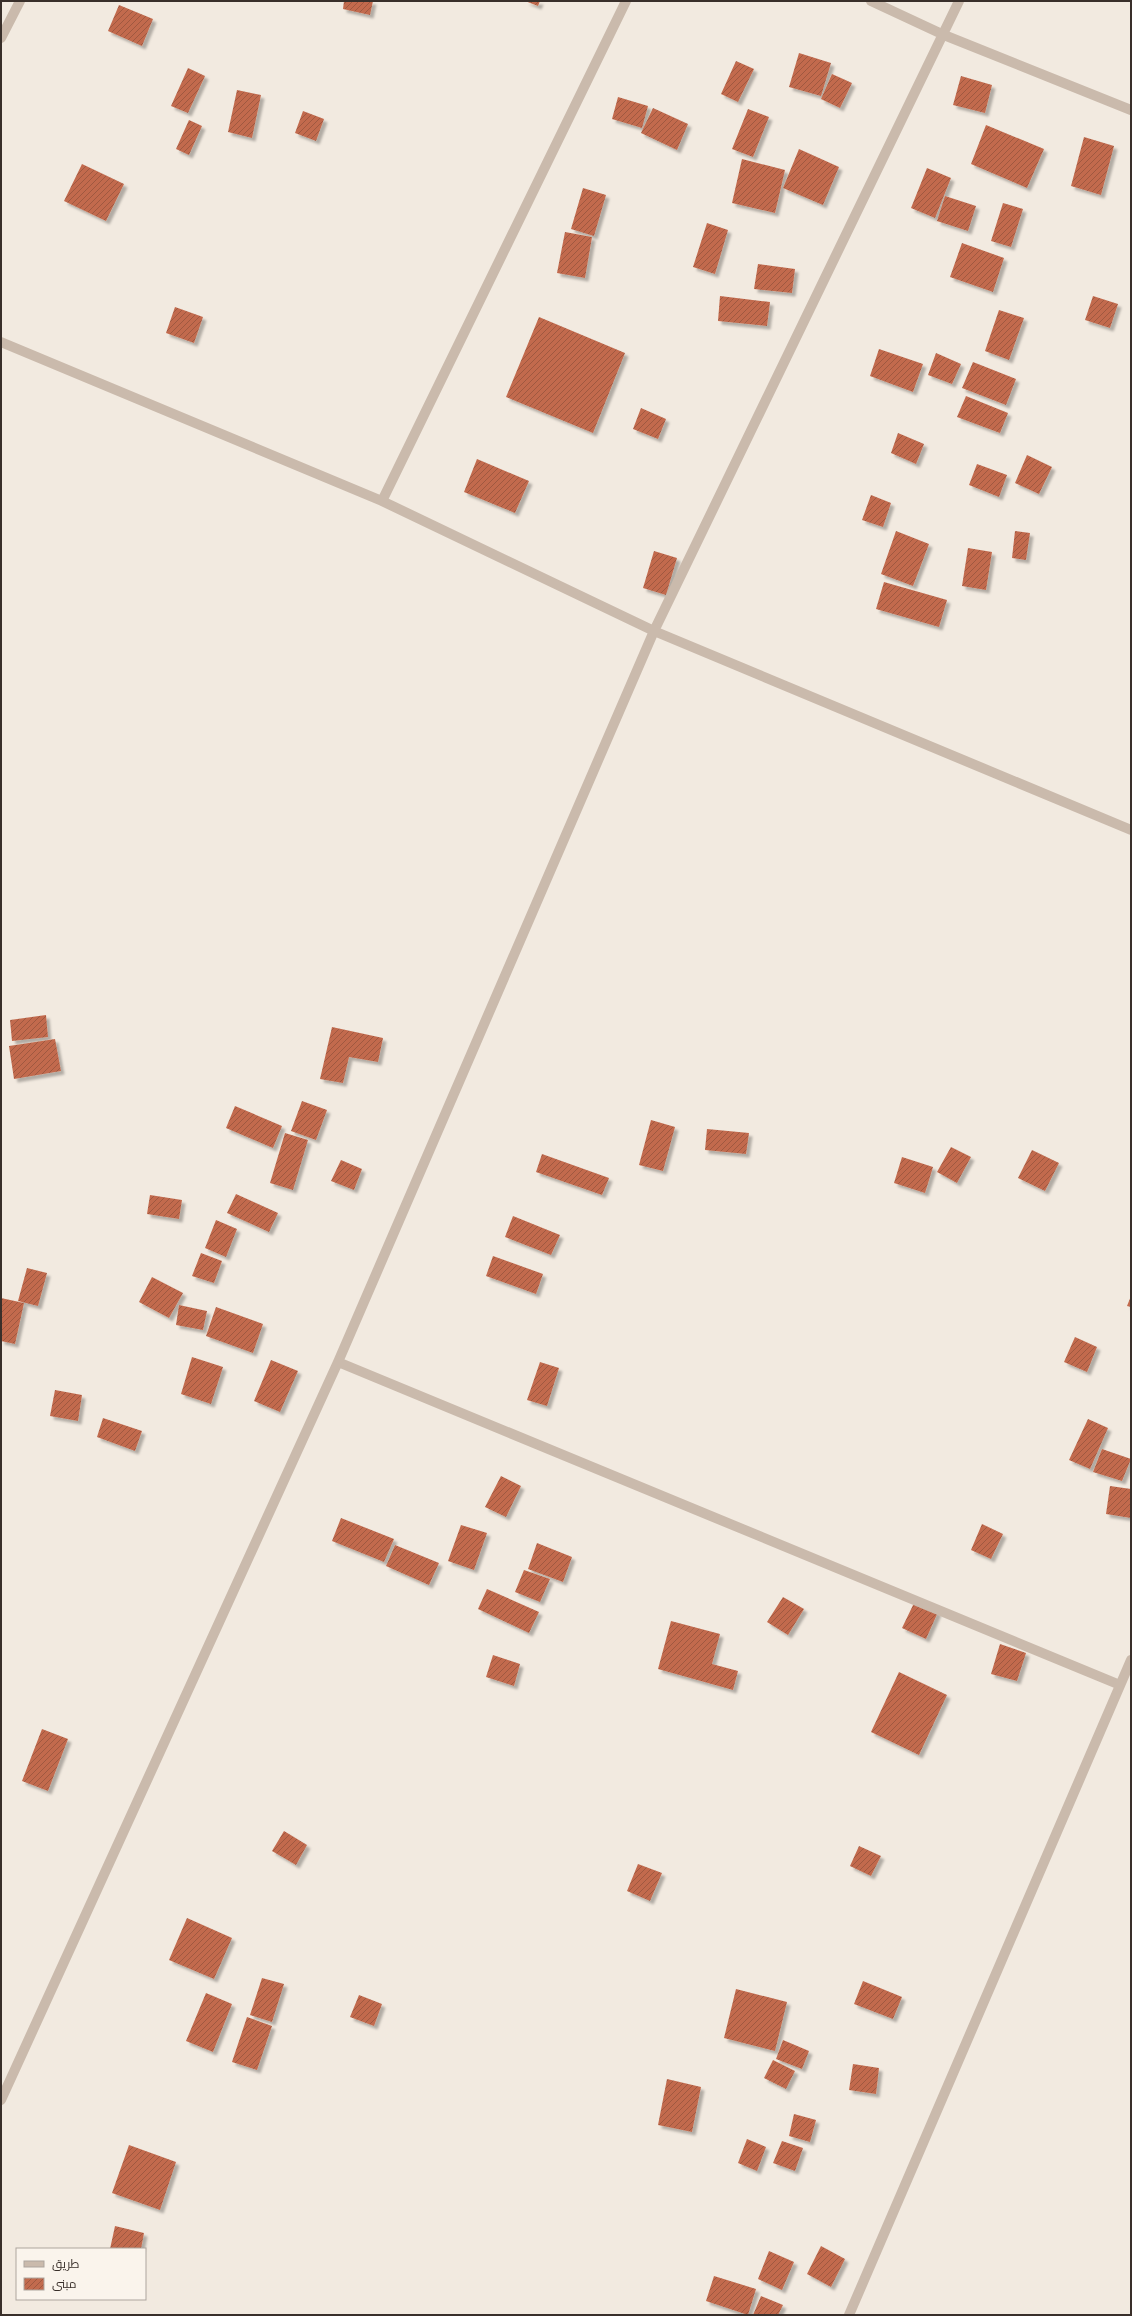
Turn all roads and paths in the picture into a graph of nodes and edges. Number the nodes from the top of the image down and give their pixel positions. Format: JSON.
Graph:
{"nodes":[{"id":1,"x":20,"y":1,"type":"edge"},
{"id":2,"x":626,"y":1,"type":"edge"},
{"id":3,"x":871,"y":1,"type":"edge"},
{"id":4,"x":959,"y":1,"type":"edge"},
{"id":5,"x":944,"y":35,"type":"junction"},
{"id":6,"x":1,"y":38,"type":"edge"},
{"id":7,"x":1131,"y":110,"type":"edge"},
{"id":8,"x":1,"y":342,"type":"edge"},
{"id":9,"x":382,"y":501,"type":"junction"},
{"id":10,"x":654,"y":631,"type":"junction"},
{"id":11,"x":1131,"y":830,"type":"edge"},
{"id":12,"x":338,"y":1362,"type":"junction"},
{"id":13,"x":1131,"y":1660,"type":"edge"},
{"id":14,"x":1120,"y":1685,"type":"junction"},
{"id":15,"x":1,"y":2100,"type":"edge"},
{"id":16,"x":849,"y":2315,"type":"edge"}],
"edges":[{"from":1,"to":6,"type":"street"},
{"from":2,"to":9,"type":"street"},
{"from":3,"to":5,"type":"street"},
{"from":4,"to":5,"type":"street"},
{"from":5,"to":7,"type":"street"},
{"from":5,"to":10,"type":"street"},
{"from":8,"to":9,"type":"street"},
{"from":9,"to":10,"type":"street"},
{"from":10,"to":11,"type":"street"},
{"from":10,"to":12,"type":"street"},
{"from":12,"to":14,"type":"street"},
{"from":12,"to":15,"type":"street"},
{"from":13,"to":14,"type":"street"},
{"from":14,"to":16,"type":"street"}]}
